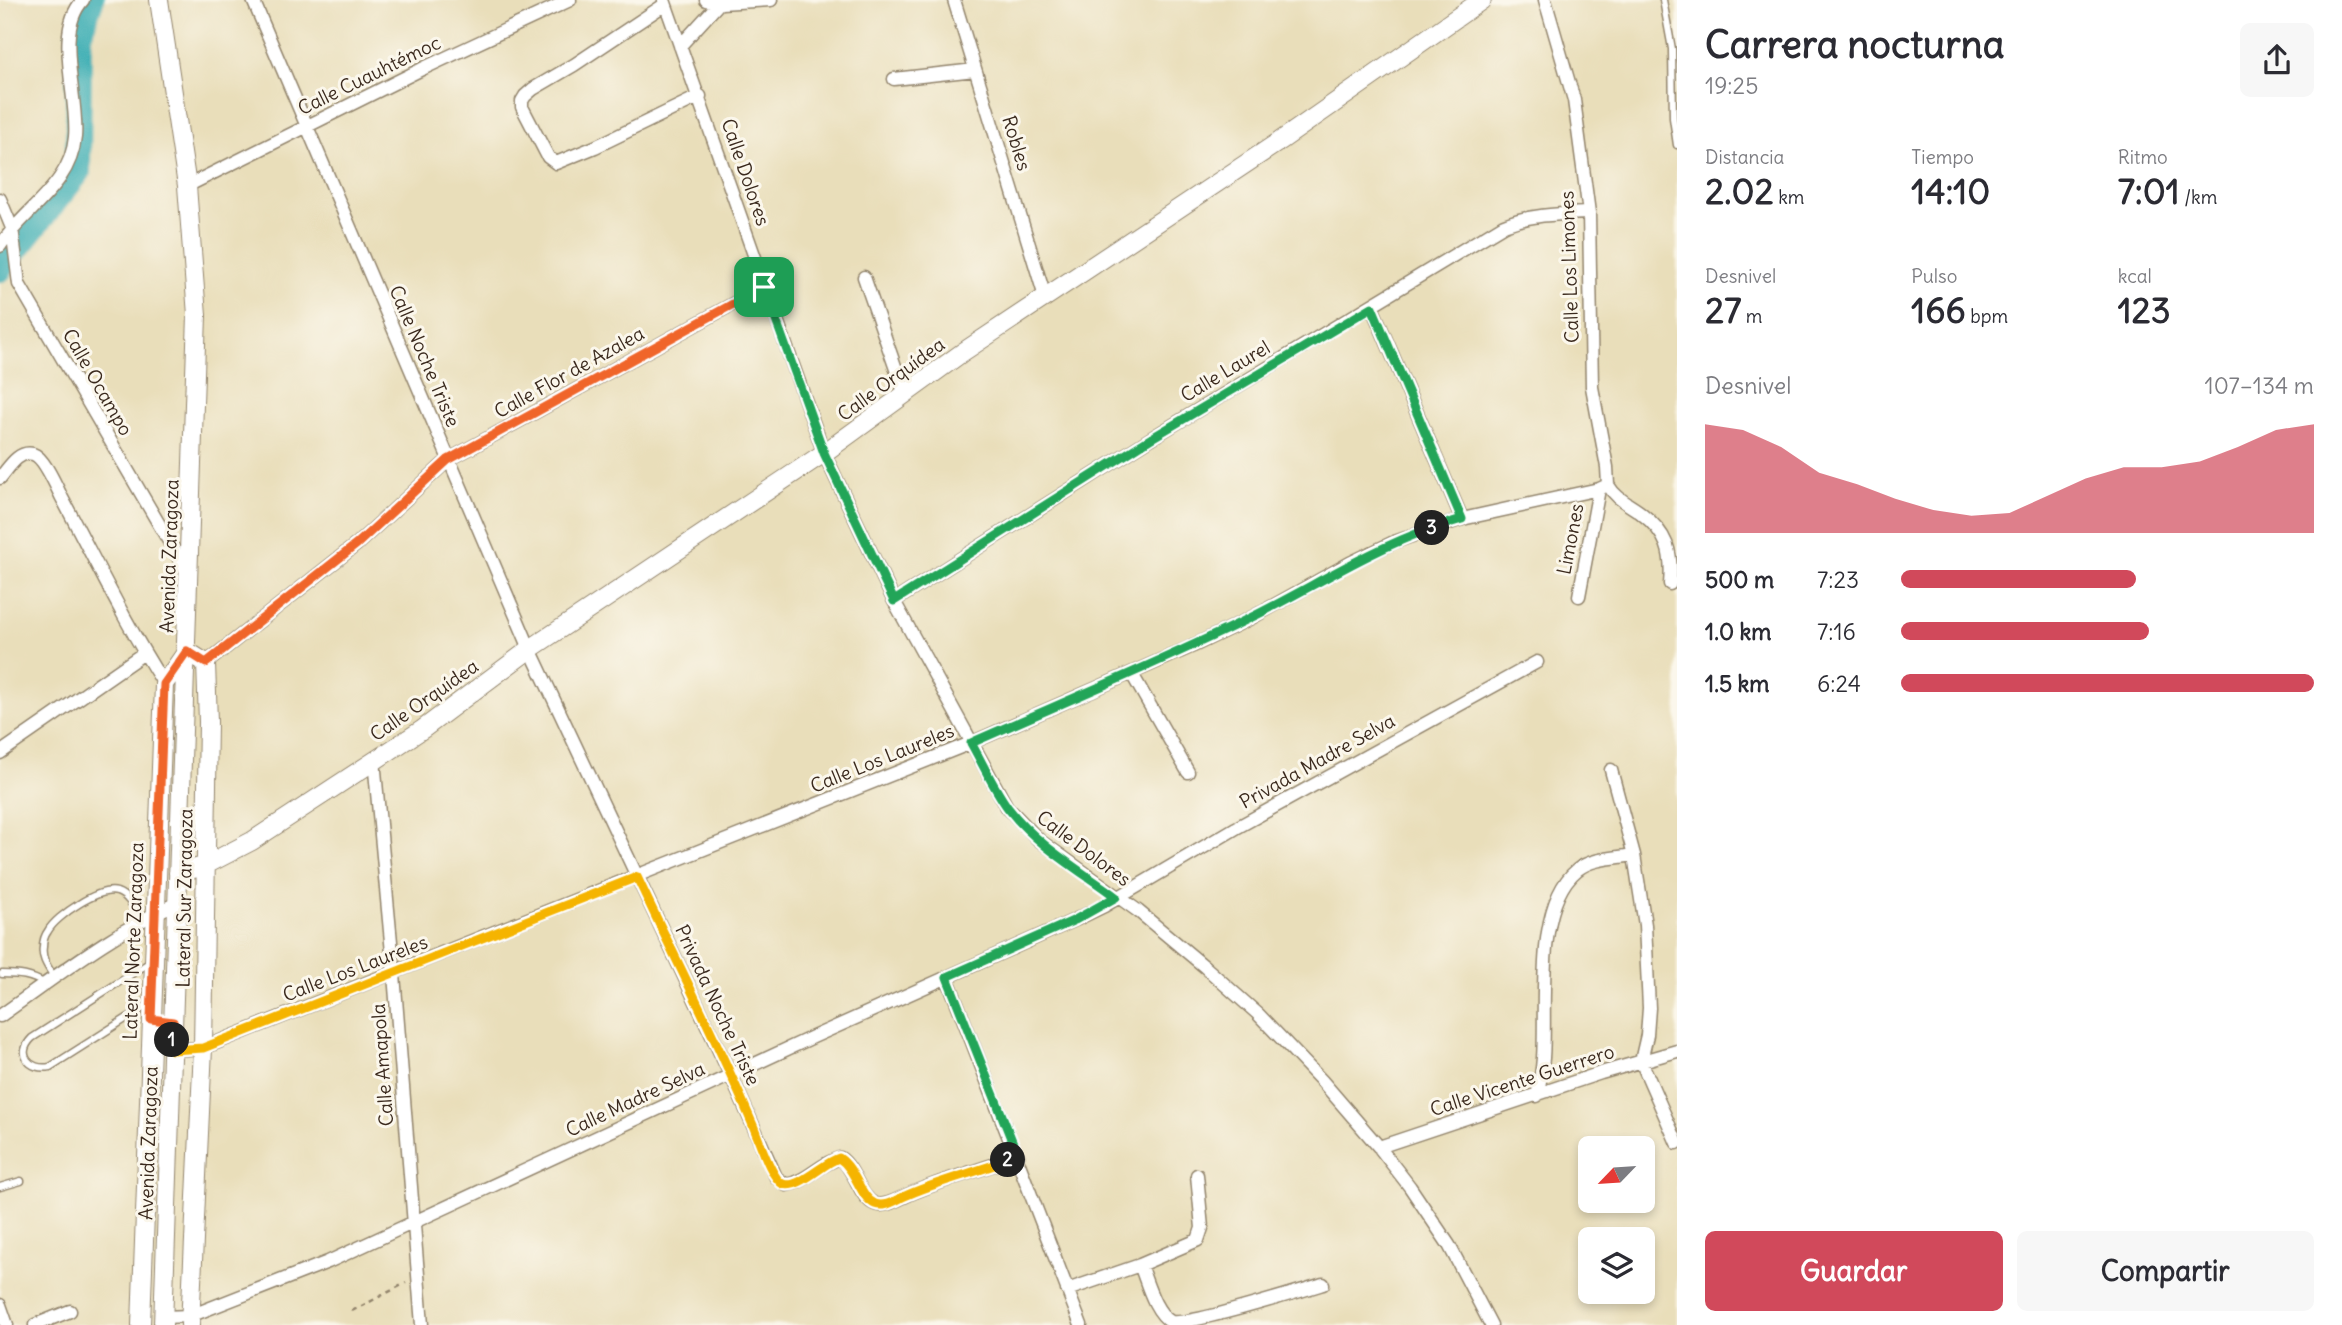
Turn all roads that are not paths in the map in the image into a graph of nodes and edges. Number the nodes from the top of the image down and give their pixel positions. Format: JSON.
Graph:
{"nodes":[{"id":1,"x":83,"y":0,"type":"edge"},
{"id":2,"x":159,"y":0,"type":"edge"},
{"id":3,"x":253,"y":0,"type":"edge"},
{"id":4,"x":570,"y":0,"type":"edge"},
{"id":5,"x":706,"y":0,"type":"edge"},
{"id":6,"x":771,"y":0,"type":"edge"},
{"id":7,"x":954,"y":0,"type":"edge"},
{"id":8,"x":1482,"y":0,"type":"edge"},
{"id":9,"x":1545,"y":0,"type":"edge"},
{"id":10,"x":1663,"y":0,"type":"edge"},
{"id":11,"x":722,"y":2,"type":"edge"},
{"id":12,"x":664,"y":3,"type":"edge"},
{"id":13,"x":680,"y":46,"type":"junction"},
{"id":14,"x":975,"y":70,"type":"junction"},
{"id":15,"x":894,"y":79,"type":"dead end"},
{"id":16,"x":700,"y":96,"type":"junction"},
{"id":17,"x":309,"y":126,"type":"junction"},
{"id":18,"x":1677,"y":145,"type":"edge"},
{"id":19,"x":187,"y":186,"type":"junction"},
{"id":20,"x":0,"y":199,"type":"edge"},
{"id":21,"x":1589,"y":214,"type":"junction"},
{"id":22,"x":13,"y":234,"type":"junction"},
{"id":23,"x":0,"y":246,"type":"edge"},
{"id":24,"x":864,"y":277,"type":"dead end"},
{"id":25,"x":764,"y":287,"type":"junction"},
{"id":26,"x":1045,"y":297,"type":"junction"},
{"id":27,"x":1372,"y":307,"type":"junction"},
{"id":28,"x":905,"y":395,"type":"junction"},
{"id":29,"x":824,"y":453,"type":"junction"},
{"id":30,"x":448,"y":460,"type":"junction"},
{"id":31,"x":0,"y":478,"type":"edge"},
{"id":32,"x":1604,"y":487,"type":"junction"},
{"id":33,"x":1462,"y":519,"type":"junction"},
{"id":34,"x":189,"y":576,"type":"junction"},
{"id":35,"x":1670,"y":584,"type":"dead end"},
{"id":36,"x":1579,"y":596,"type":"dead end"},
{"id":37,"x":894,"y":601,"type":"junction"},
{"id":38,"x":530,"y":649,"type":"junction"},
{"id":39,"x":187,"y":651,"type":"junction"},
{"id":40,"x":144,"y":653,"type":"junction"},
{"id":41,"x":1537,"y":662,"type":"dead end"},
{"id":42,"x":206,"y":663,"type":"junction"},
{"id":43,"x":1132,"y":674,"type":"junction"},
{"id":44,"x":164,"y":684,"type":"junction"},
{"id":45,"x":971,"y":743,"type":"junction"},
{"id":46,"x":0,"y":753,"type":"edge"},
{"id":47,"x":374,"y":760,"type":"junction"},
{"id":48,"x":1611,"y":770,"type":"dead end"},
{"id":49,"x":1188,"y":772,"type":"dead end"},
{"id":50,"x":1634,"y":855,"type":"junction"},
{"id":51,"x":204,"y":866,"type":"junction"},
{"id":52,"x":178,"y":873,"type":"junction"},
{"id":53,"x":637,"y":877,"type":"junction"},
{"id":54,"x":1116,"y":897,"type":"junction"},
{"id":55,"x":177,"y":903,"type":"junction"},
{"id":56,"x":149,"y":917,"type":"junction"},
{"id":57,"x":153,"y":960,"type":"junction"},
{"id":58,"x":2,"y":974,"type":"dead end"},
{"id":59,"x":394,"y":974,"type":"junction"},
{"id":60,"x":947,"y":977,"type":"junction"},
{"id":61,"x":50,"y":980,"type":"junction"},
{"id":62,"x":151,"y":1011,"type":"junction"},
{"id":63,"x":0,"y":1016,"type":"edge"},
{"id":64,"x":173,"y":1022,"type":"junction"},
{"id":65,"x":203,"y":1048,"type":"junction"},
{"id":66,"x":172,"y":1050,"type":"junction"},
{"id":67,"x":1677,"y":1051,"type":"edge"},
{"id":68,"x":1641,"y":1061,"type":"junction"},
{"id":69,"x":731,"y":1076,"type":"junction"},
{"id":70,"x":1537,"y":1096,"type":"junction"},
{"id":71,"x":1673,"y":1126,"type":"edge"},
{"id":72,"x":1677,"y":1143,"type":"edge"},
{"id":73,"x":1379,"y":1147,"type":"junction"},
{"id":74,"x":1018,"y":1156,"type":"junction"},
{"id":75,"x":1196,"y":1175,"type":"dead end"},
{"id":76,"x":21,"y":1181,"type":"dead end"},
{"id":77,"x":0,"y":1187,"type":"edge"},
{"id":78,"x":413,"y":1222,"type":"junction"},
{"id":79,"x":1140,"y":1265,"type":"junction"},
{"id":80,"x":1323,"y":1284,"type":"dead end"},
{"id":81,"x":1067,"y":1290,"type":"junction"},
{"id":82,"x":0,"y":1306,"type":"edge"},
{"id":83,"x":70,"y":1311,"type":"dead end"},
{"id":84,"x":163,"y":1321,"type":"edge"},
{"id":85,"x":190,"y":1321,"type":"edge"},
{"id":86,"x":7,"y":1325,"type":"edge"},
{"id":87,"x":35,"y":1325,"type":"edge"},
{"id":88,"x":141,"y":1325,"type":"edge"},
{"id":89,"x":422,"y":1325,"type":"edge"},
{"id":90,"x":1081,"y":1325,"type":"edge"},
{"id":91,"x":1491,"y":1325,"type":"edge"}],
"edges":[{"from":1,"to":22,"type":"street"},
{"from":2,"to":19,"type":"street","name":"Avenida Zaragoza"},
{"from":3,"to":17,"type":"street","name":"Calle Noche Triste"},
{"from":4,"to":17,"type":"street","name":"Calle Cuauhtémoc"},
{"from":5,"to":11,"type":"street"},
{"from":6,"to":11,"type":"street"},
{"from":7,"to":14,"type":"street","name":"Robles"},
{"from":8,"to":26,"type":"street","name":"Calle Orquídea"},
{"from":9,"to":21,"type":"street","name":"Calle Los Limones"},
{"from":10,"to":18,"type":"lane"},
{"from":11,"to":13,"type":"street"},
{"from":12,"to":13,"type":"street","name":"Calle Dolores"},
{"from":12,"to":16,"type":"street"},
{"from":13,"to":16,"type":"street","name":"Calle Dolores"},
{"from":14,"to":15,"type":"street"},
{"from":14,"to":26,"type":"street","name":"Robles"},
{"from":16,"to":25,"type":"street","name":"Calle Dolores"},
{"from":17,"to":19,"type":"street","name":"Calle Cuauhtémoc"},
{"from":17,"to":30,"type":"street","name":"Calle Noche Triste"},
{"from":19,"to":34,"type":"street","name":"Avenida Zaragoza"},
{"from":20,"to":22,"type":"street","name":"Calle Ocampo"},
{"from":21,"to":27,"type":"street","name":"Calle Laurel"},
{"from":21,"to":32,"type":"street","name":"Calle Los Limones"},
{"from":22,"to":23,"type":"street"},
{"from":22,"to":34,"type":"street","name":"Calle Ocampo"},
{"from":24,"to":28,"type":"street"},
{"from":25,"to":29,"type":"street","name":"Calle Dolores"},
{"from":25,"to":30,"type":"street","name":"Calle Flor de Azalea"},
{"from":26,"to":28,"type":"street","name":"Calle Orquídea"},
{"from":27,"to":33,"type":"street"},
{"from":27,"to":37,"type":"street","name":"Calle Laurel"},
{"from":28,"to":29,"type":"street","name":"Calle Orquídea"},
{"from":29,"to":37,"type":"street","name":"Calle Dolores"},
{"from":29,"to":38,"type":"street","name":"Calle Orquídea"},
{"from":30,"to":38,"type":"street","name":"Calle Noche Triste"},
{"from":30,"to":42,"type":"street","name":"Calle Flor de Azalea"},
{"from":31,"to":40,"type":"street"},
{"from":32,"to":33,"type":"street","name":"Calle Los Laureles"},
{"from":32,"to":35,"type":"street"},
{"from":32,"to":36,"type":"street","name":"Limones"},
{"from":33,"to":43,"type":"street","name":"Calle Los Laureles"},
{"from":34,"to":39,"type":"street","name":"Avenida Zaragoza"},
{"from":37,"to":45,"type":"street","name":"Calle Dolores"},
{"from":38,"to":47,"type":"street","name":"Calle Orquídea"},
{"from":38,"to":53,"type":"street","name":"Calle Noche Triste"},
{"from":39,"to":42,"type":"street"},
{"from":39,"to":44,"type":"street"},
{"from":39,"to":52,"type":"street","name":"Avenida Zaragoza"},
{"from":40,"to":44,"type":"street"},
{"from":40,"to":46,"type":"street"},
{"from":41,"to":54,"type":"street","name":"Privada Madre Selva"},
{"from":42,"to":51,"type":"street","name":"Lateral Sur Zaragoza"},
{"from":43,"to":45,"type":"street","name":"Calle Los Laureles"},
{"from":43,"to":49,"type":"street"},
{"from":44,"to":56,"type":"street","name":"Lateral Norte Zaragoza"},
{"from":45,"to":53,"type":"street","name":"Calle Los Laureles"},
{"from":45,"to":54,"type":"street","name":"Calle Dolores"},
{"from":47,"to":51,"type":"street","name":"Calle Orquídea"},
{"from":47,"to":59,"type":"street","name":"Calle Amapola"},
{"from":48,"to":50,"type":"street"},
{"from":50,"to":68,"type":"street"},
{"from":50,"to":70,"type":"street"},
{"from":51,"to":52,"type":"street","name":"Calle Orquídea"},
{"from":51,"to":65,"type":"street","name":"Lateral Sur Zaragoza"},
{"from":52,"to":55,"type":"street","name":"Avenida Zaragoza"},
{"from":53,"to":59,"type":"street","name":"Calle Los Laureles"},
{"from":53,"to":69,"type":"street","name":"Privada Noche Triste"},
{"from":54,"to":60,"type":"street","name":"Calle Madre Selva"},
{"from":54,"to":73,"type":"street","name":"Calle Dolores"},
{"from":55,"to":56,"type":"street"},
{"from":55,"to":64,"type":"street","name":"Avenida Zaragoza"},
{"from":56,"to":57,"type":"street","name":"Lateral Norte Zaragoza"},
{"from":56,"to":61,"type":"street"},
{"from":56,"to":61,"type":"lane"},
{"from":57,"to":62,"type":"street","name":"Lateral Norte Zaragoza"},
{"from":57,"to":62,"type":"lane"},
{"from":58,"to":61,"type":"lane"},
{"from":59,"to":65,"type":"street","name":"Calle Los Laureles"},
{"from":59,"to":78,"type":"street","name":"Calle Amapola"},
{"from":60,"to":69,"type":"street","name":"Calle Madre Selva"},
{"from":60,"to":74,"type":"street"},
{"from":61,"to":63,"type":"street"},
{"from":62,"to":64,"type":"street"},
{"from":62,"to":88,"type":"street","name":"Lateral Norte Zaragoza"},
{"from":64,"to":66,"type":"street","name":"Avenida Zaragoza"},
{"from":65,"to":66,"type":"street","name":"Calle Los Laureles"},
{"from":65,"to":85,"type":"street","name":"Lateral Sur Zaragoza"},
{"from":66,"to":84,"type":"street","name":"Avenida Zaragoza"},
{"from":67,"to":68,"type":"street","name":"Calle Vicente Guerrero"},
{"from":68,"to":70,"type":"street","name":"Calle Vicente Guerrero"},
{"from":68,"to":71,"type":"street"},
{"from":69,"to":74,"type":"street","name":"Privada Noche Triste"},
{"from":69,"to":78,"type":"street","name":"Calle Madre Selva"},
{"from":70,"to":73,"type":"street","name":"Calle Vicente Guerrero"},
{"from":71,"to":72,"type":"street"},
{"from":73,"to":91,"type":"street","name":"Calle Dolores"},
{"from":74,"to":81,"type":"street"},
{"from":75,"to":79,"type":"street"},
{"from":76,"to":77,"type":"lane"},
{"from":78,"to":85,"type":"street","name":"Calle Madre Selva"},
{"from":78,"to":89,"type":"street","name":"Calle Amapola"},
{"from":79,"to":80,"type":"street"},
{"from":79,"to":81,"type":"street"},
{"from":81,"to":90,"type":"street"},
{"from":82,"to":86,"type":"street"},
{"from":83,"to":87,"type":"street"},
{"from":84,"to":85,"type":"street","name":"Calle Madre Selva"}]}
